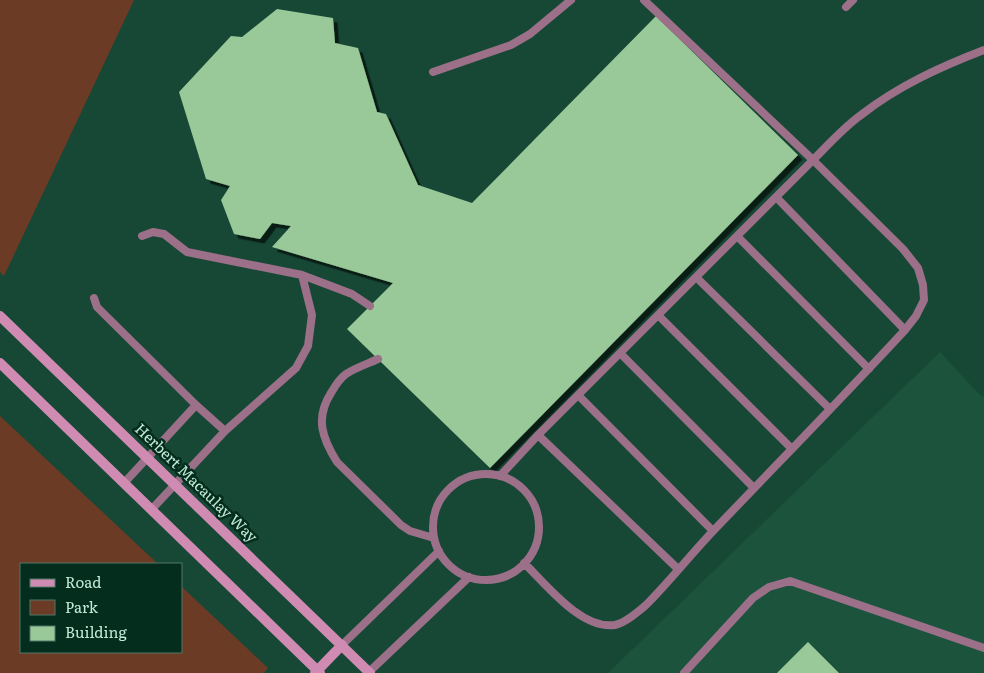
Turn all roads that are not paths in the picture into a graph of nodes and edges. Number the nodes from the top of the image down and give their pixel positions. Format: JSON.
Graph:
{"nodes":[{"id":1,"x":571,"y":0,"type":"edge"},
{"id":2,"x":644,"y":0,"type":"edge"},
{"id":3,"x":853,"y":0,"type":"edge"},
{"id":4,"x":846,"y":7,"type":"dead end"},
{"id":5,"x":984,"y":50,"type":"edge"},
{"id":6,"x":433,"y":72,"type":"dead end"},
{"id":7,"x":813,"y":160,"type":"junction"},
{"id":8,"x":776,"y":197,"type":"junction"},
{"id":9,"x":142,"y":236,"type":"dead end"},
{"id":10,"x":737,"y":236,"type":"junction"},
{"id":11,"x":302,"y":275,"type":"junction"},
{"id":12,"x":696,"y":276,"type":"junction"},
{"id":13,"x":94,"y":298,"type":"dead end"},
{"id":14,"x":370,"y":306,"type":"dead end"},
{"id":15,"x":658,"y":315,"type":"junction"},
{"id":16,"x":0,"y":316,"type":"edge"},
{"id":17,"x":905,"y":330,"type":"junction"},
{"id":18,"x":620,"y":353,"type":"junction"},
{"id":19,"x":378,"y":358,"type":"dead end"},
{"id":20,"x":0,"y":363,"type":"edge"},
{"id":21,"x":869,"y":369,"type":"junction"},
{"id":22,"x":578,"y":396,"type":"junction"},
{"id":23,"x":196,"y":405,"type":"junction"},
{"id":24,"x":830,"y":409,"type":"junction"},
{"id":25,"x":225,"y":431,"type":"junction"},
{"id":26,"x":538,"y":435,"type":"junction"},
{"id":27,"x":792,"y":449,"type":"junction"},
{"id":28,"x":148,"y":457,"type":"junction"},
{"id":29,"x":500,"y":476,"type":"junction"},
{"id":30,"x":124,"y":482,"type":"junction"},
{"id":31,"x":176,"y":484,"type":"junction"},
{"id":32,"x":754,"y":488,"type":"junction"},
{"id":33,"x":152,"y":509,"type":"junction"},
{"id":34,"x":713,"y":531,"type":"junction"},
{"id":35,"x":434,"y":538,"type":"junction"},
{"id":36,"x":438,"y":550,"type":"junction"},
{"id":37,"x":524,"y":563,"type":"junction"},
{"id":38,"x":678,"y":569,"type":"junction"},
{"id":39,"x":469,"y":577,"type":"junction"},
{"id":40,"x":342,"y":645,"type":"junction"},
{"id":41,"x":984,"y":648,"type":"edge"},
{"id":42,"x":317,"y":672,"type":"edge"},
{"id":43,"x":369,"y":673,"type":"edge"},
{"id":44,"x":684,"y":673,"type":"edge"}],
"edges":[{"from":1,"to":6,"type":"lane"},
{"from":2,"to":7,"type":"lane"},
{"from":3,"to":4,"type":"lane"},
{"from":5,"to":7,"type":"lane"},
{"from":7,"to":8,"type":"lane"},
{"from":7,"to":17,"type":"lane"},
{"from":8,"to":10,"type":"lane"},
{"from":8,"to":17,"type":"lane"},
{"from":9,"to":11,"type":"lane"},
{"from":10,"to":12,"type":"lane"},
{"from":10,"to":21,"type":"lane"},
{"from":11,"to":14,"type":"lane"},
{"from":11,"to":25,"type":"lane"},
{"from":12,"to":15,"type":"lane"},
{"from":12,"to":24,"type":"lane"},
{"from":13,"to":23,"type":"lane"},
{"from":15,"to":18,"type":"lane"},
{"from":15,"to":27,"type":"lane"},
{"from":16,"to":28,"type":"main road","name":"Herbert Macaulay Way"},
{"from":17,"to":21,"type":"lane"},
{"from":18,"to":22,"type":"lane"},
{"from":18,"to":32,"type":"lane"},
{"from":19,"to":35,"type":"lane"},
{"from":20,"to":30,"type":"main road"},
{"from":21,"to":24,"type":"lane"},
{"from":22,"to":26,"type":"lane"},
{"from":22,"to":34,"type":"lane"},
{"from":23,"to":25,"type":"lane"},
{"from":23,"to":28,"type":"lane"},
{"from":24,"to":27,"type":"lane"},
{"from":25,"to":31,"type":"lane"},
{"from":26,"to":29,"type":"lane"},
{"from":26,"to":38,"type":"lane"},
{"from":27,"to":32,"type":"lane"},
{"from":28,"to":30,"type":"lane"},
{"from":28,"to":31,"type":"main road","name":"Herbert Macaulay Way"},
{"from":29,"to":35,"type":"lane"},
{"from":29,"to":37,"type":"lane"},
{"from":30,"to":33,"type":"main road"},
{"from":31,"to":33,"type":"lane"},
{"from":31,"to":40,"type":"main road","name":"Herbert Macaulay Way"},
{"from":32,"to":34,"type":"lane"},
{"from":33,"to":42,"type":"main road"},
{"from":34,"to":38,"type":"lane"},
{"from":35,"to":36,"type":"lane"},
{"from":36,"to":39,"type":"lane"},
{"from":36,"to":40,"type":"lane"},
{"from":37,"to":38,"type":"lane"},
{"from":37,"to":39,"type":"lane"},
{"from":39,"to":43,"type":"lane"},
{"from":40,"to":42,"type":"main road"},
{"from":40,"to":43,"type":"main road","name":"Herbert Macaulay Way"},
{"from":41,"to":44,"type":"lane"}]}
